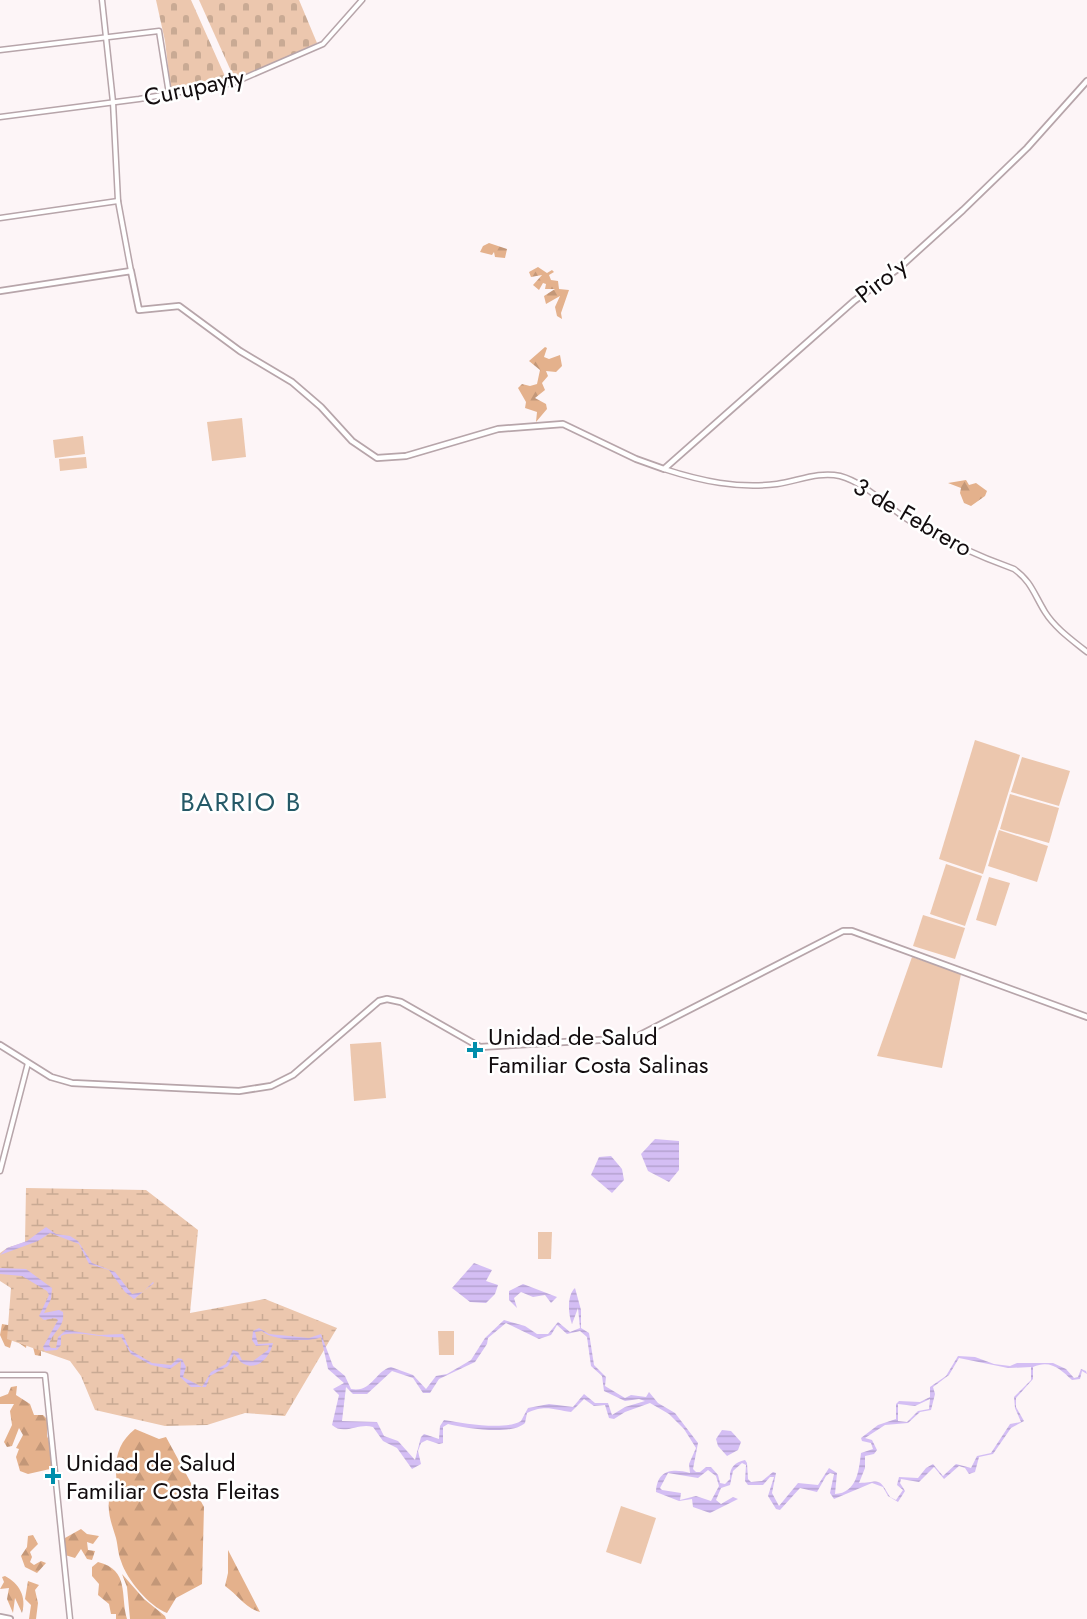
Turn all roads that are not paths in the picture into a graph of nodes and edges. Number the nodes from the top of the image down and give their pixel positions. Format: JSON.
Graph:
{"nodes":[{"id":1,"x":102,"y":0,"type":"edge"},
{"id":2,"x":362,"y":0,"type":"edge"},
{"id":3,"x":106,"y":39,"type":"junction"},
{"id":4,"x":0,"y":50,"type":"edge"},
{"id":5,"x":1087,"y":81,"type":"edge"},
{"id":6,"x":169,"y":94,"type":"junction"},
{"id":7,"x":113,"y":102,"type":"junction"},
{"id":8,"x":0,"y":117,"type":"edge"},
{"id":9,"x":118,"y":201,"type":"junction"},
{"id":10,"x":0,"y":218,"type":"edge"},
{"id":11,"x":131,"y":271,"type":"junction"},
{"id":12,"x":0,"y":291,"type":"edge"},
{"id":13,"x":664,"y":469,"type":"junction"},
{"id":14,"x":1087,"y":652,"type":"edge"},
{"id":15,"x":1087,"y":1017,"type":"edge"},
{"id":16,"x":0,"y":1045,"type":"edge"},
{"id":17,"x":28,"y":1063,"type":"junction"},
{"id":18,"x":0,"y":1171,"type":"edge"},
{"id":19,"x":0,"y":1375,"type":"edge"},
{"id":20,"x":0,"y":1617,"type":"edge"},
{"id":21,"x":10,"y":1619,"type":"edge"},
{"id":22,"x":70,"y":1619,"type":"edge"}],
"edges":[{"from":1,"to":3,"type":"street"},
{"from":2,"to":6,"type":"street","name":"Curupayty"},
{"from":3,"to":4,"type":"street"},
{"from":3,"to":6,"type":"street"},
{"from":3,"to":7,"type":"street"},
{"from":5,"to":13,"type":"main road","name":"Piro'y"},
{"from":6,"to":7,"type":"street","name":"Curupayty"},
{"from":7,"to":8,"type":"street","name":"Curupayty"},
{"from":7,"to":9,"type":"street"},
{"from":9,"to":10,"type":"street"},
{"from":9,"to":11,"type":"street"},
{"from":11,"to":12,"type":"main road"},
{"from":11,"to":13,"type":"main road"},
{"from":13,"to":14,"type":"street","name":"3 de Febrero"},
{"from":15,"to":17,"type":"main road"},
{"from":16,"to":17,"type":"main road"},
{"from":17,"to":18,"type":"street"},
{"from":19,"to":22,"type":"street"},
{"from":20,"to":21,"type":"main road"}]}
